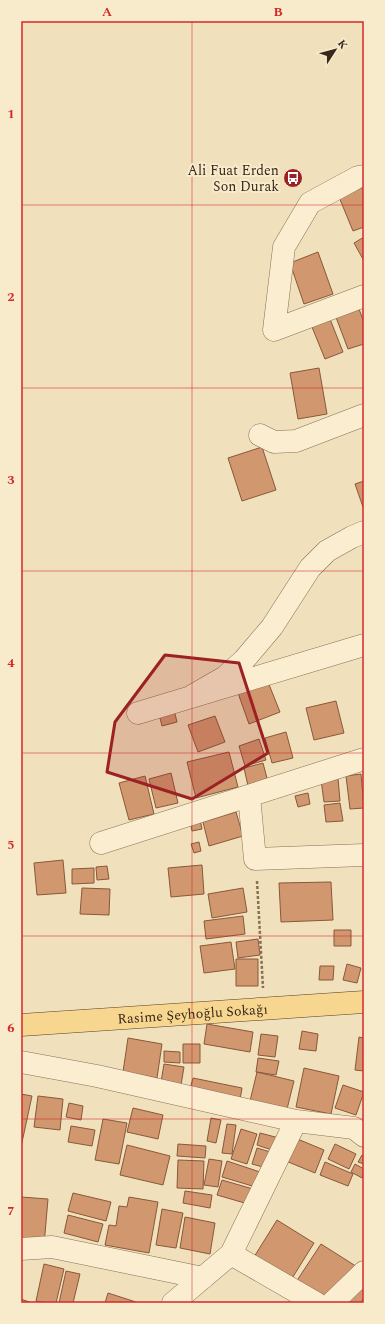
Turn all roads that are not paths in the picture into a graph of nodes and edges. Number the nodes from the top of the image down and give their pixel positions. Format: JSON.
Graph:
{"nodes":[{"id":1,"x":364,"y":176,"type":"edge"},
{"id":2,"x":364,"y":296,"type":"edge"},
{"id":3,"x":364,"y":415,"type":"edge"},
{"id":4,"x":260,"y":435,"type":"dead end"},
{"id":5,"x":364,"y":532,"type":"edge"},
{"id":6,"x":364,"y":645,"type":"edge"},
{"id":7,"x":192,"y":696,"type":"junction"},
{"id":8,"x":138,"y":712,"type":"dead end"},
{"id":9,"x":364,"y":759,"type":"edge"},
{"id":10,"x":249,"y":796,"type":"junction"},
{"id":11,"x":101,"y":843,"type":"dead end"},
{"id":12,"x":364,"y":855,"type":"edge"},
{"id":13,"x":364,"y":1002,"type":"edge"},
{"id":14,"x":21,"y":1025,"type":"edge"},
{"id":15,"x":21,"y":1062,"type":"edge"},
{"id":16,"x":296,"y":1121,"type":"junction"},
{"id":17,"x":364,"y":1136,"type":"edge"},
{"id":18,"x":21,"y":1249,"type":"edge"},
{"id":19,"x":231,"y":1254,"type":"junction"},
{"id":20,"x":364,"y":1272,"type":"edge"},
{"id":21,"x":203,"y":1278,"type":"junction"},
{"id":22,"x":173,"y":1303,"type":"edge"},
{"id":23,"x":316,"y":1303,"type":"edge"},
{"id":24,"x":332,"y":1303,"type":"edge"}],
"edges":[{"from":1,"to":2,"type":"street"},
{"from":3,"to":4,"type":"street"},
{"from":5,"to":7,"type":"street"},
{"from":6,"to":7,"type":"street"},
{"from":7,"to":8,"type":"street"},
{"from":9,"to":10,"type":"street"},
{"from":10,"to":11,"type":"street"},
{"from":10,"to":12,"type":"street"},
{"from":13,"to":14,"type":"main road","name":"Rasime Şeyhoğlu Sokağı"},
{"from":15,"to":16,"type":"street"},
{"from":16,"to":17,"type":"street"},
{"from":16,"to":19,"type":"street"},
{"from":18,"to":21,"type":"street"},
{"from":19,"to":21,"type":"street"},
{"from":19,"to":23,"type":"street"},
{"from":20,"to":24,"type":"street"},
{"from":21,"to":22,"type":"street"}]}
